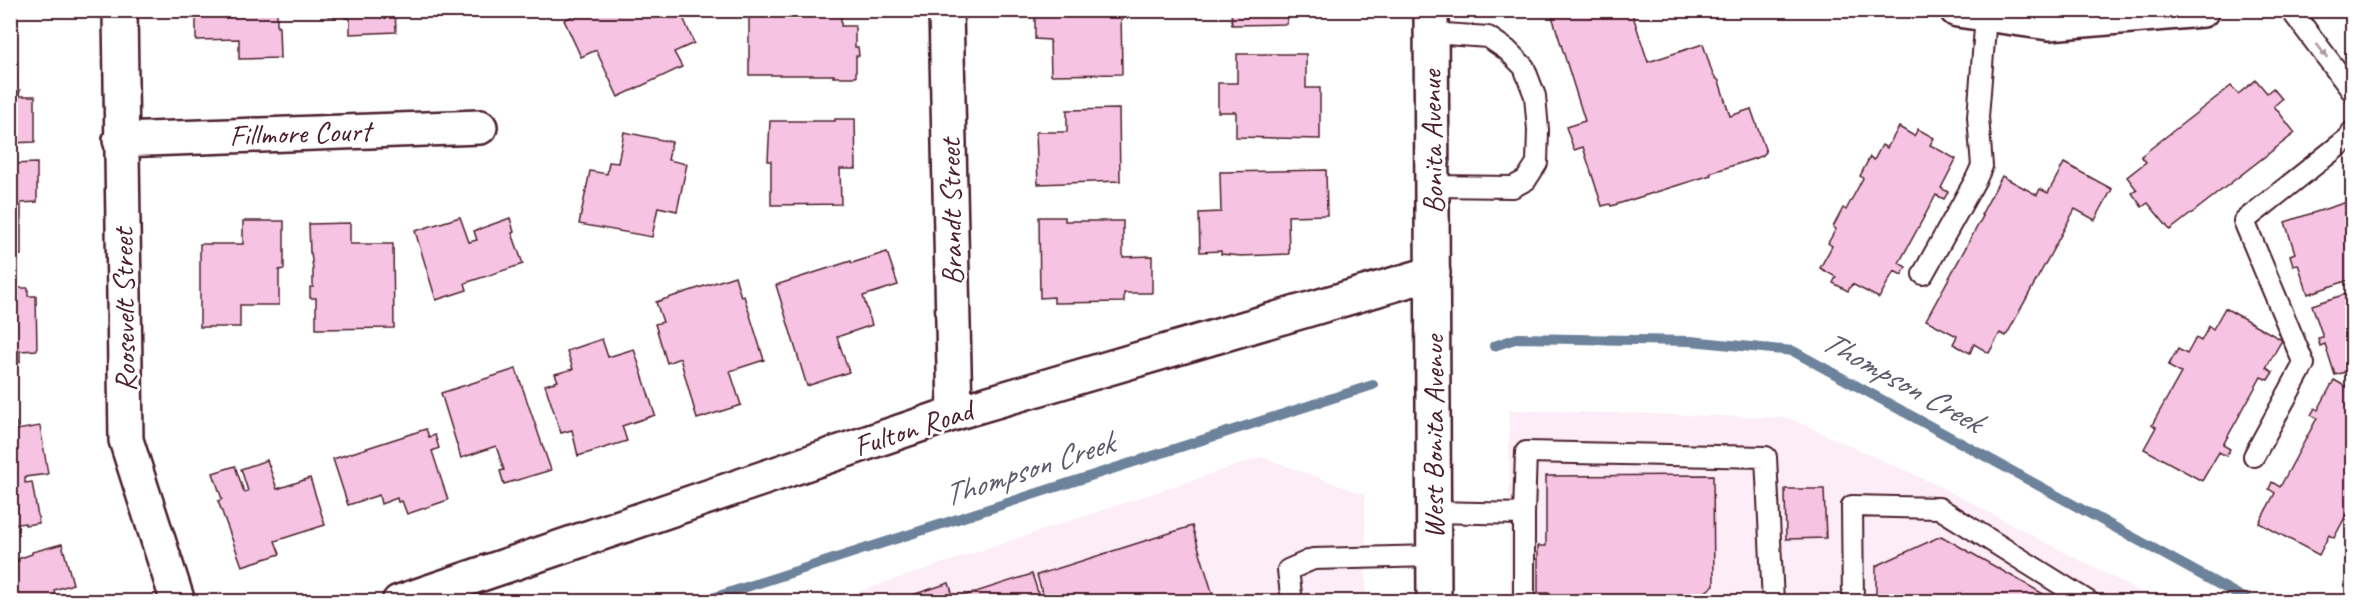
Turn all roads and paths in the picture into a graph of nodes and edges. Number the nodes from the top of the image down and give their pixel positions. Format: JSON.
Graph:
{"nodes":[{"id":1,"x":120,"y":10,"type":"edge"},
{"id":2,"x":946,"y":10,"type":"edge"},
{"id":3,"x":2202,"y":10,"type":"edge"},
{"id":4,"x":2291,"y":10,"type":"edge"},
{"id":5,"x":1972,"y":13,"type":"edge"},
{"id":6,"x":1431,"y":22,"type":"edge"},
{"id":7,"x":2352,"y":91,"type":"edge"},
{"id":8,"x":480,"y":127,"type":"dead end"},
{"id":9,"x":2352,"y":132,"type":"edge"},
{"id":10,"x":120,"y":140,"type":"junction"},
{"id":11,"x":1432,"y":186,"type":"junction"},
{"id":12,"x":1433,"y":273,"type":"junction"},
{"id":13,"x":1923,"y":274,"type":"dead end"},
{"id":14,"x":956,"y":414,"type":"junction"},
{"id":15,"x":2254,"y":456,"type":"dead end"},
{"id":16,"x":1433,"y":512,"type":"junction"},
{"id":17,"x":1524,"y":514,"type":"junction"},
{"id":18,"x":1434,"y":556,"type":"junction"},
{"id":19,"x":178,"y":602,"type":"edge"},
{"id":20,"x":399,"y":602,"type":"edge"},
{"id":21,"x":1292,"y":602,"type":"edge"},
{"id":22,"x":1434,"y":602,"type":"edge"},
{"id":23,"x":1524,"y":602,"type":"edge"},
{"id":24,"x":1773,"y":602,"type":"edge"},
{"id":25,"x":1853,"y":602,"type":"edge"},
{"id":26,"x":2089,"y":602,"type":"edge"}],
"edges":[{"from":1,"to":10,"type":"street","name":"Roosevelt Street"},
{"from":2,"to":14,"type":"street","name":"Brandt Street"},
{"from":3,"to":5,"type":"street"},
{"from":4,"to":7,"type":"lane","one_way":true},
{"from":5,"to":13,"type":"lane"},
{"from":6,"to":11,"type":"street","name":"Bonita Avenue"},
{"from":6,"to":11,"type":"lane"},
{"from":8,"to":10,"type":"street","name":"Fillmore Court"},
{"from":9,"to":15,"type":"lane"},
{"from":10,"to":19,"type":"street","name":"Roosevelt Street"},
{"from":11,"to":12,"type":"street","name":"Bonita Avenue"},
{"from":12,"to":14,"type":"street","name":"Fulton Road"},
{"from":12,"to":16,"type":"street","name":"West Bonita Avenue"},
{"from":14,"to":20,"type":"street","name":"Fulton Road"},
{"from":16,"to":17,"type":"lane"},
{"from":16,"to":18,"type":"street","name":"West Bonita Avenue"},
{"from":17,"to":23,"type":"lane"},
{"from":17,"to":24,"type":"lane"},
{"from":18,"to":21,"type":"lane"},
{"from":18,"to":22,"type":"street","name":"West Bonita Avenue"},
{"from":25,"to":26,"type":"lane"}]}
